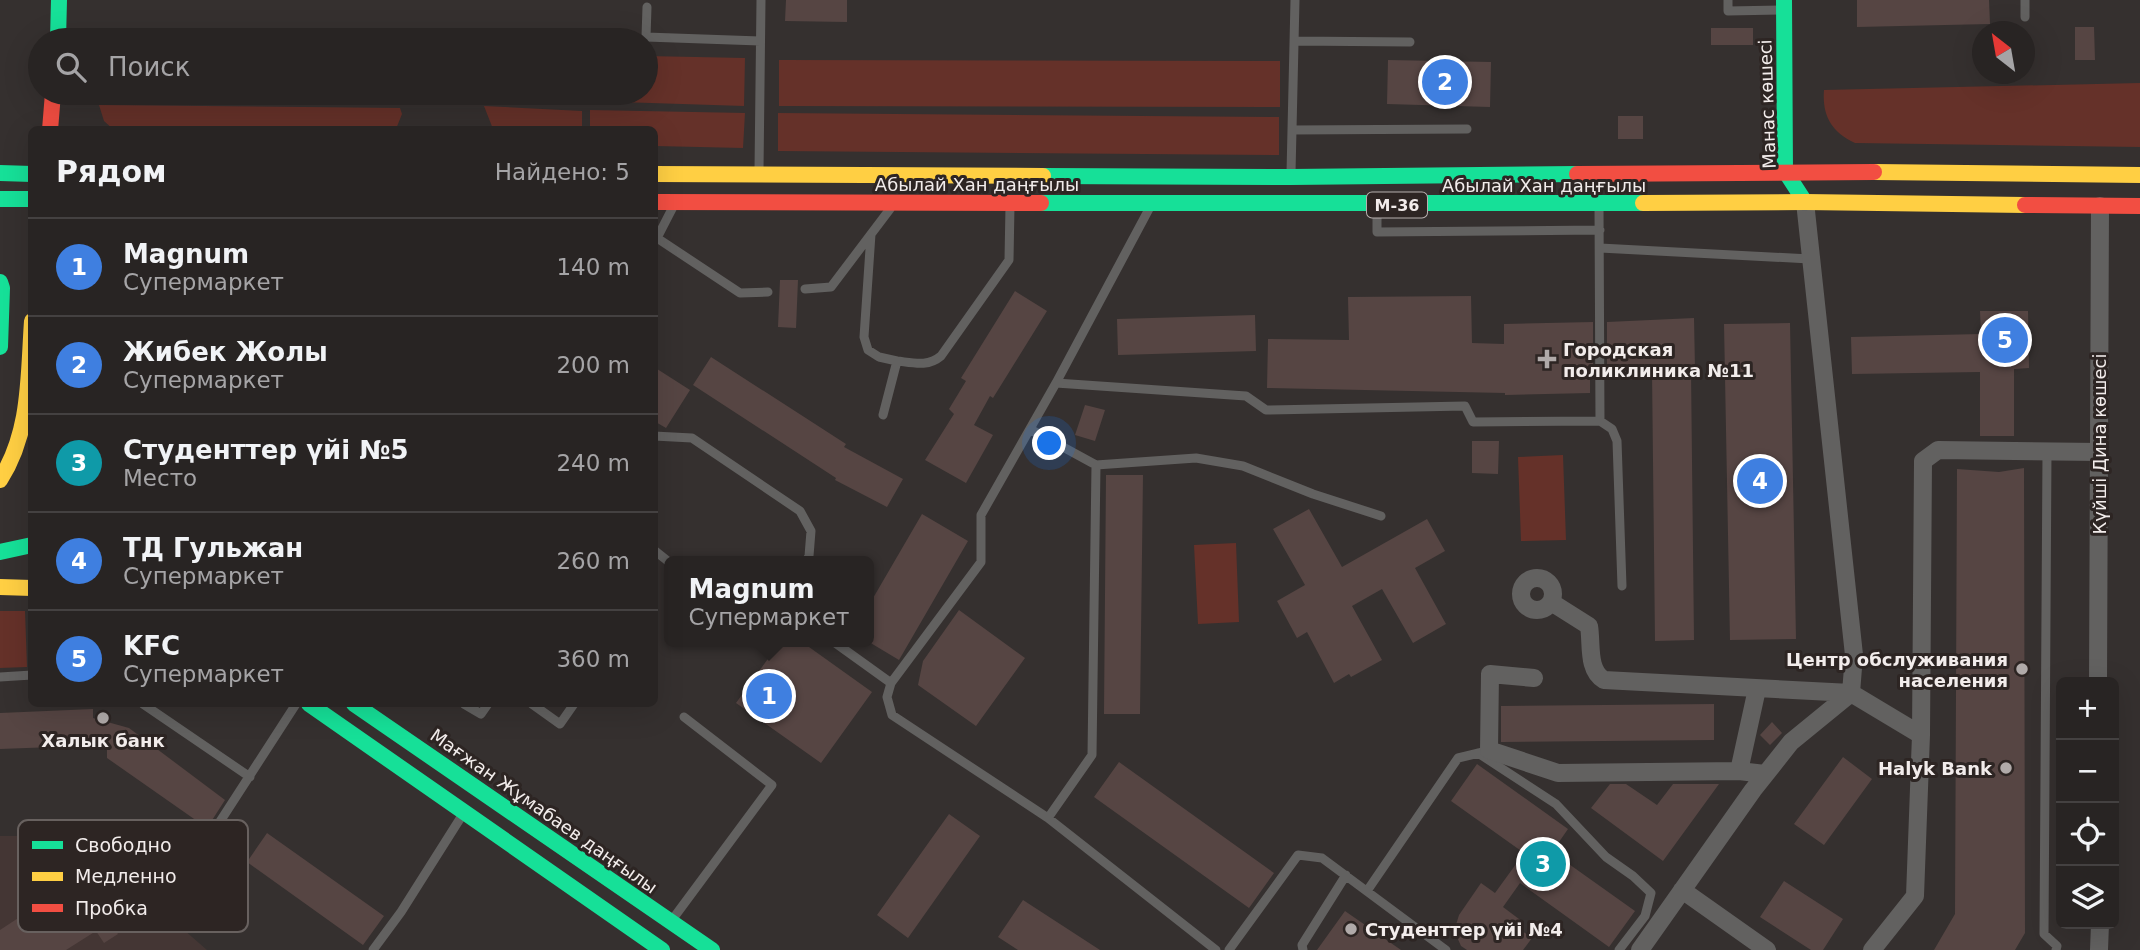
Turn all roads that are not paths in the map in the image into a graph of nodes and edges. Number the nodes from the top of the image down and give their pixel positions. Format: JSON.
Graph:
{"nodes":[{"id":1,"x":59,"y":0,"type":"edge"},
{"id":2,"x":761,"y":0,"type":"edge"},
{"id":3,"x":1295,"y":0,"type":"edge"},
{"id":4,"x":1728,"y":0,"type":"edge"},
{"id":5,"x":2025,"y":0,"type":"edge"},
{"id":6,"x":1784,"y":5,"type":"edge"},
{"id":7,"x":647,"y":7,"type":"dead end"},
{"id":8,"x":2025,"y":17,"type":"dead end"},
{"id":9,"x":58,"y":28,"type":"edge"},
{"id":10,"x":646,"y":28,"type":"edge"},
{"id":11,"x":658,"y":37,"type":"edge"},
{"id":12,"x":761,"y":41,"type":"junction"},
{"id":13,"x":1294,"y":41,"type":"junction"},
{"id":14,"x":1410,"y":42,"type":"dead end"},
{"id":15,"x":52,"y":105,"type":"edge"},
{"id":16,"x":52,"y":111,"type":"junction"},
{"id":17,"x":50,"y":126,"type":"edge"},
{"id":18,"x":55,"y":126,"type":"edge"},
{"id":19,"x":1467,"y":129,"type":"dead end"},
{"id":20,"x":1292,"y":130,"type":"junction"},
{"id":21,"x":1785,"y":171,"type":"junction"},
{"id":22,"x":0,"y":173,"type":"edge"},
{"id":23,"x":28,"y":174,"type":"edge"},
{"id":24,"x":658,"y":175,"type":"edge"},
{"id":25,"x":2140,"y":175,"type":"edge"},
{"id":26,"x":1291,"y":177,"type":"junction"},
{"id":27,"x":759,"y":189,"type":"junction"},
{"id":28,"x":0,"y":199,"type":"edge"},
{"id":29,"x":28,"y":199,"type":"edge"},
{"id":30,"x":658,"y":202,"type":"edge"},
{"id":31,"x":675,"y":202,"type":"junction"},
{"id":32,"x":1805,"y":202,"type":"junction"},
{"id":33,"x":1152,"y":203,"type":"junction"},
{"id":34,"x":894,"y":204,"type":"junction"},
{"id":35,"x":1010,"y":204,"type":"junction"},
{"id":36,"x":1600,"y":204,"type":"junction"},
{"id":37,"x":1377,"y":205,"type":"junction"},
{"id":38,"x":2100,"y":206,"type":"junction"},
{"id":39,"x":2140,"y":206,"type":"edge"},
{"id":40,"x":1600,"y":230,"type":"junction"},
{"id":41,"x":658,"y":234,"type":"edge"},
{"id":42,"x":872,"y":234,"type":"junction"},
{"id":43,"x":658,"y":239,"type":"edge"},
{"id":44,"x":1600,"y":248,"type":"junction"},
{"id":45,"x":1810,"y":259,"type":"junction"},
{"id":46,"x":0,"y":282,"type":"edge"},
{"id":47,"x":805,"y":289,"type":"dead end"},
{"id":48,"x":768,"y":292,"type":"dead end"},
{"id":49,"x":0,"y":347,"type":"edge"},
{"id":50,"x":897,"y":362,"type":"junction"},
{"id":51,"x":28,"y":382,"type":"edge"},
{"id":52,"x":1056,"y":383,"type":"junction"},
{"id":53,"x":883,"y":415,"type":"dead end"},
{"id":54,"x":1600,"y":422,"type":"junction"},
{"id":55,"x":1030,"y":429,"type":"junction"},
{"id":56,"x":658,"y":436,"type":"edge"},
{"id":57,"x":2047,"y":452,"type":"junction"},
{"id":58,"x":2099,"y":452,"type":"junction"},
{"id":59,"x":1096,"y":465,"type":"junction"},
{"id":60,"x":0,"y":480,"type":"edge"},
{"id":61,"x":1381,"y":516,"type":"dead end"},
{"id":62,"x":28,"y":546,"type":"edge"},
{"id":63,"x":0,"y":552,"type":"edge"},
{"id":64,"x":810,"y":556,"type":"edge"},
{"id":65,"x":1622,"y":586,"type":"dead end"},
{"id":66,"x":0,"y":587,"type":"edge"},
{"id":67,"x":28,"y":588,"type":"edge"},
{"id":68,"x":1551,"y":602,"type":"dead end"},
{"id":69,"x":841,"y":647,"type":"edge"},
{"id":70,"x":28,"y":675,"type":"edge"},
{"id":71,"x":0,"y":677,"type":"edge"},
{"id":72,"x":2098,"y":677,"type":"edge"},
{"id":73,"x":1534,"y":678,"type":"dead end"},
{"id":74,"x":891,"y":683,"type":"junction"},
{"id":75,"x":1757,"y":689,"type":"junction"},
{"id":76,"x":1851,"y":693,"type":"junction"},
{"id":77,"x":148,"y":707,"type":"edge"},
{"id":78,"x":294,"y":707,"type":"edge"},
{"id":79,"x":313,"y":707,"type":"edge"},
{"id":80,"x":359,"y":707,"type":"edge"},
{"id":81,"x":469,"y":707,"type":"edge"},
{"id":82,"x":486,"y":707,"type":"edge"},
{"id":83,"x":537,"y":707,"type":"edge"},
{"id":84,"x":573,"y":707,"type":"edge"},
{"id":85,"x":684,"y":718,"type":"dead end"},
{"id":86,"x":1921,"y":736,"type":"junction"},
{"id":87,"x":1483,"y":752,"type":"junction"},
{"id":88,"x":1739,"y":771,"type":"junction"},
{"id":89,"x":1765,"y":774,"type":"junction"},
{"id":90,"x":250,"y":777,"type":"junction"},
{"id":91,"x":464,"y":811,"type":"junction"},
{"id":92,"x":1048,"y":818,"type":"junction"},
{"id":93,"x":222,"y":820,"type":"edge"},
{"id":94,"x":1346,"y":875,"type":"junction"},
{"id":95,"x":1682,"y":890,"type":"junction"},
{"id":96,"x":1367,"y":891,"type":"junction"},
{"id":97,"x":671,"y":922,"type":"junction"},
{"id":98,"x":2100,"y":929,"type":"edge"},
{"id":99,"x":373,"y":950,"type":"edge"},
{"id":100,"x":662,"y":950,"type":"edge"},
{"id":101,"x":712,"y":950,"type":"edge"},
{"id":102,"x":1216,"y":950,"type":"edge"},
{"id":103,"x":1229,"y":950,"type":"edge"},
{"id":104,"x":1303,"y":950,"type":"edge"},
{"id":105,"x":1446,"y":950,"type":"edge"},
{"id":106,"x":1619,"y":950,"type":"edge"},
{"id":107,"x":1640,"y":950,"type":"edge"},
{"id":108,"x":1767,"y":950,"type":"edge"},
{"id":109,"x":1872,"y":950,"type":"edge"},
{"id":110,"x":2056,"y":950,"type":"edge"},
{"id":111,"x":2099,"y":950,"type":"edge"}],
"edges":[{"from":1,"to":9,"type":"main road"},
{"from":2,"to":12,"type":"lane"},
{"from":3,"to":13,"type":"lane"},
{"from":4,"to":6,"type":"lane"},
{"from":5,"to":8,"type":"lane"},
{"from":6,"to":21,"type":"main road","name":"Манас көшесі"},
{"from":7,"to":10,"type":"lane"},
{"from":11,"to":12,"type":"lane"},
{"from":12,"to":27,"type":"lane"},
{"from":13,"to":14,"type":"lane"},
{"from":13,"to":20,"type":"lane"},
{"from":15,"to":16,"type":"main road"},
{"from":16,"to":17,"type":"main road"},
{"from":16,"to":18,"type":"main road"},
{"from":19,"to":20,"type":"lane"},
{"from":20,"to":26,"type":"lane"},
{"from":21,"to":25,"type":"main road","name":"Абылай Хан даңғылы","number":"M-36"},
{"from":21,"to":26,"type":"main road","name":"Абылай Хан даңғылы","number":"M-36"},
{"from":21,"to":32,"type":"main road","name":"Манас көшесі"},
{"from":22,"to":23,"type":"main road"},
{"from":24,"to":27,"type":"main road","name":"Абылай Хан даңғылы","number":"M-36"},
{"from":26,"to":27,"type":"main road","name":"Абылай Хан даңғылы","number":"M-36"},
{"from":27,"to":31,"type":"main road","name":"Абылай Хан даңғылы","number":"M-36"},
{"from":27,"to":34,"type":"main road","name":"Абылай Хан даңғылы","number":"M-36"},
{"from":28,"to":29,"type":"main road"},
{"from":30,"to":31,"type":"main road","name":"Абылай Хан даңғылы","number":"M-36"},
{"from":31,"to":41,"type":"lane"},
{"from":32,"to":36,"type":"main road","name":"Абылай Хан даңғылы","number":"M-36"},
{"from":32,"to":38,"type":"main road","name":"Абылай Хан даңғылы","number":"M-36"},
{"from":32,"to":45,"type":"street"},
{"from":33,"to":35,"type":"main road","name":"Абылай Хан даңғылы","number":"M-36"},
{"from":33,"to":37,"type":"main road","name":"Абылай Хан даңғылы","number":"M-36"},
{"from":33,"to":52,"type":"lane"},
{"from":34,"to":35,"type":"main road","name":"Абылай Хан даңғылы","number":"M-36"},
{"from":34,"to":42,"type":"lane"},
{"from":35,"to":50,"type":"lane"},
{"from":36,"to":37,"type":"main road","name":"Абылай Хан даңғылы","number":"M-36"},
{"from":36,"to":40,"type":"lane"},
{"from":37,"to":40,"type":"lane"},
{"from":38,"to":39,"type":"main road","name":"Абылай Хан даңғылы","number":"M-36"},
{"from":38,"to":58,"type":"street","name":"Күйші Дина көшесі"},
{"from":40,"to":44,"type":"lane"},
{"from":42,"to":47,"type":"lane"},
{"from":42,"to":50,"type":"lane"},
{"from":43,"to":48,"type":"lane"},
{"from":44,"to":45,"type":"lane"},
{"from":44,"to":54,"type":"lane"},
{"from":45,"to":76,"type":"street"},
{"from":46,"to":49,"type":"main road"},
{"from":50,"to":53,"type":"lane"},
{"from":51,"to":60,"type":"main road"},
{"from":52,"to":54,"type":"lane"},
{"from":52,"to":55,"type":"lane"},
{"from":54,"to":65,"type":"lane"},
{"from":55,"to":59,"type":"lane"},
{"from":55,"to":74,"type":"lane"},
{"from":56,"to":64,"type":"lane"},
{"from":57,"to":58,"type":"street"},
{"from":57,"to":86,"type":"street"},
{"from":57,"to":110,"type":"lane"},
{"from":58,"to":72,"type":"street","name":"Күйші Дина көшесі"},
{"from":59,"to":61,"type":"lane"},
{"from":59,"to":92,"type":"lane"},
{"from":62,"to":63,"type":"main road"},
{"from":66,"to":67,"type":"main road"},
{"from":68,"to":75,"type":"street"},
{"from":69,"to":74,"type":"lane"},
{"from":70,"to":71,"type":"lane"},
{"from":73,"to":87,"type":"street"},
{"from":74,"to":92,"type":"lane"},
{"from":75,"to":76,"type":"street"},
{"from":75,"to":88,"type":"street"},
{"from":76,"to":86,"type":"street"},
{"from":76,"to":89,"type":"street"},
{"from":77,"to":90,"type":"lane"},
{"from":78,"to":90,"type":"lane"},
{"from":79,"to":91,"type":"main road"},
{"from":80,"to":97,"type":"main road","name":"Мағжан Жұмабаев даңғылы"},
{"from":81,"to":82,"type":"lane"},
{"from":83,"to":84,"type":"lane"},
{"from":85,"to":97,"type":"lane"},
{"from":86,"to":109,"type":"street"},
{"from":87,"to":88,"type":"street"},
{"from":87,"to":96,"type":"lane"},
{"from":87,"to":106,"type":"lane"},
{"from":88,"to":89,"type":"street"},
{"from":89,"to":95,"type":"street"},
{"from":90,"to":93,"type":"lane"},
{"from":91,"to":99,"type":"lane"},
{"from":91,"to":100,"type":"main road"},
{"from":92,"to":102,"type":"lane"},
{"from":94,"to":96,"type":"lane"},
{"from":94,"to":103,"type":"lane"},
{"from":94,"to":104,"type":"lane"},
{"from":95,"to":107,"type":"street"},
{"from":95,"to":108,"type":"street"},
{"from":96,"to":105,"type":"lane"},
{"from":97,"to":101,"type":"main road","name":"Мағжан Жұмабаев даңғылы"},
{"from":98,"to":111,"type":"street"}]}
